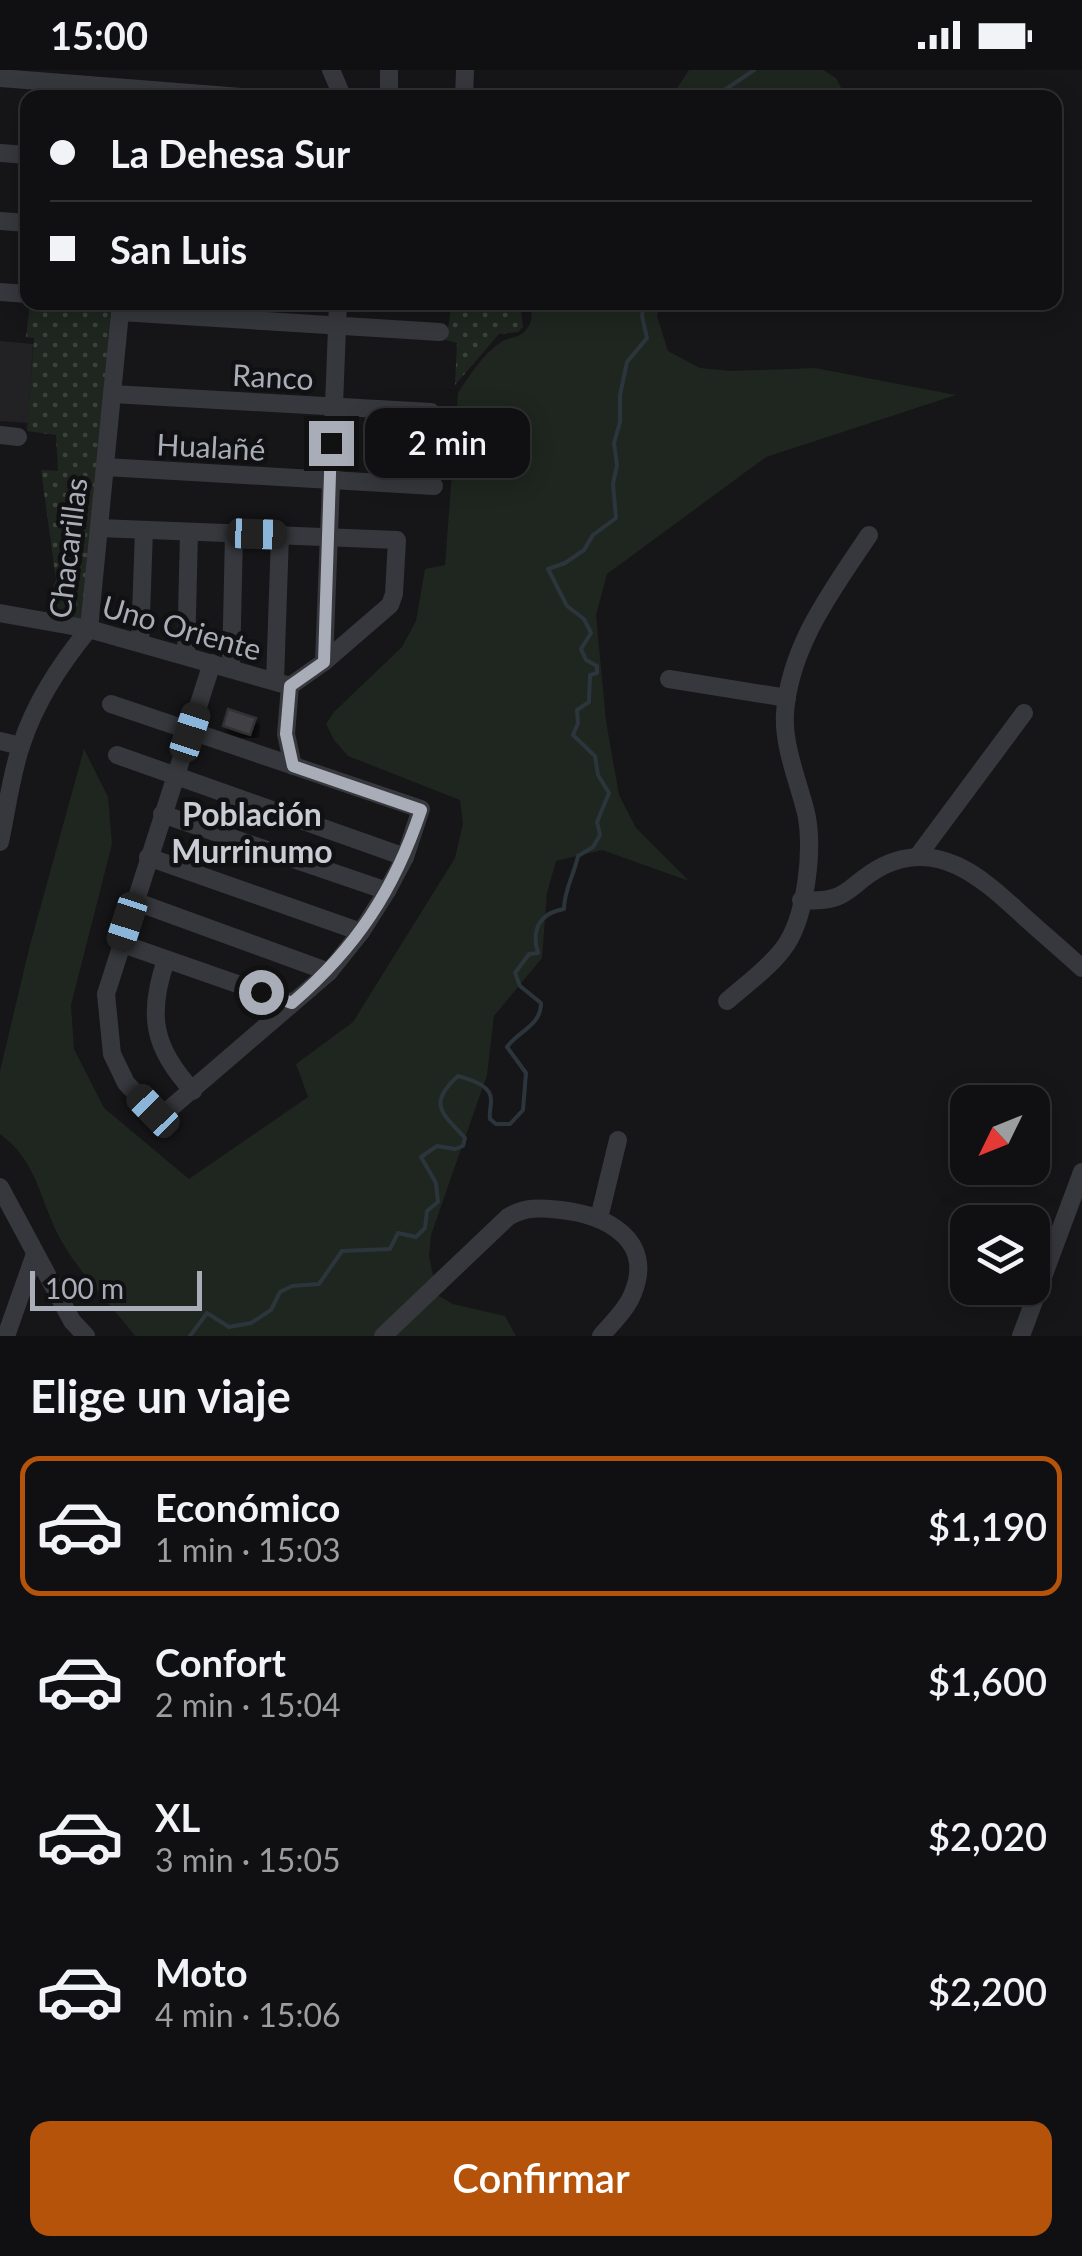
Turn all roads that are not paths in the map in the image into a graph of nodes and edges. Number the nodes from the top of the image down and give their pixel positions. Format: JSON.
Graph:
{"nodes":[{"id":1,"x":52,"y":76,"type":"edge"},
{"id":2,"x":0,"y":78,"type":"edge"},
{"id":3,"x":133,"y":86,"type":"edge"},
{"id":4,"x":173,"y":90,"type":"edge"},
{"id":5,"x":120,"y":310,"type":"edge"},
{"id":6,"x":153,"y":310,"type":"edge"},
{"id":7,"x":338,"y":310,"type":"edge"},
{"id":8,"x":337,"y":327,"type":"junction"},
{"id":9,"x":440,"y":332,"type":"dead end"},
{"id":10,"x":112,"y":394,"type":"junction"},
{"id":11,"x":333,"y":406,"type":"junction"},
{"id":12,"x":431,"y":412,"type":"dead end"},
{"id":13,"x":105,"y":468,"type":"junction"},
{"id":14,"x":330,"y":480,"type":"junction"},
{"id":15,"x":434,"y":486,"type":"dead end"},
{"id":16,"x":99,"y":528,"type":"junction"},
{"id":17,"x":144,"y":530,"type":"junction"},
{"id":18,"x":188,"y":532,"type":"junction"},
{"id":19,"x":234,"y":533,"type":"junction"},
{"id":20,"x":280,"y":535,"type":"junction"},
{"id":21,"x":870,"y":535,"type":"dead end"},
{"id":22,"x":328,"y":537,"type":"junction"},
{"id":23,"x":0,"y":613,"type":"edge"},
{"id":24,"x":89,"y":629,"type":"junction"},
{"id":25,"x":140,"y":643,"type":"junction"},
{"id":26,"x":186,"y":656,"type":"junction"},
{"id":27,"x":324,"y":662,"type":"junction"},
{"id":28,"x":212,"y":663,"type":"junction"},
{"id":29,"x":231,"y":669,"type":"junction"},
{"id":30,"x":669,"y":678,"type":"dead end"},
{"id":31,"x":282,"y":683,"type":"junction"},
{"id":32,"x":787,"y":698,"type":"junction"},
{"id":33,"x":111,"y":704,"type":"dead end"},
{"id":34,"x":1024,"y":713,"type":"dead end"},
{"id":35,"x":190,"y":732,"type":"junction"},
{"id":36,"x":0,"y":741,"type":"edge"},
{"id":37,"x":21,"y":746,"type":"junction"},
{"id":38,"x":117,"y":755,"type":"dead end"},
{"id":39,"x":293,"y":766,"type":"junction"},
{"id":40,"x":175,"y":776,"type":"junction"},
{"id":41,"x":162,"y":814,"type":"junction"},
{"id":42,"x":0,"y":842,"type":"edge"},
{"id":43,"x":148,"y":857,"type":"junction"},
{"id":44,"x":406,"y":857,"type":"junction"},
{"id":45,"x":917,"y":857,"type":"junction"},
{"id":46,"x":387,"y":892,"type":"junction"},
{"id":47,"x":802,"y":900,"type":"junction"},
{"id":48,"x":134,"y":901,"type":"junction"},
{"id":49,"x":361,"y":932,"type":"junction"},
{"id":50,"x":120,"y":944,"type":"junction"},
{"id":51,"x":166,"y":960,"type":"junction"},
{"id":52,"x":1082,"y":968,"type":"edge"},
{"id":53,"x":329,"y":972,"type":"junction"},
{"id":54,"x":727,"y":1001,"type":"dead end"},
{"id":55,"x":292,"y":1003,"type":"junction"},
{"id":56,"x":192,"y":1091,"type":"junction"},
{"id":57,"x":618,"y":1140,"type":"dead end"},
{"id":58,"x":1082,"y":1172,"type":"edge"},
{"id":59,"x":0,"y":1187,"type":"edge"},
{"id":60,"x":599,"y":1218,"type":"junction"},
{"id":61,"x":34,"y":1254,"type":"junction"},
{"id":62,"x":6,"y":1336,"type":"edge"},
{"id":63,"x":86,"y":1336,"type":"edge"},
{"id":64,"x":383,"y":1336,"type":"edge"},
{"id":65,"x":601,"y":1336,"type":"edge"},
{"id":66,"x":1021,"y":1336,"type":"edge"}],
"edges":[{"from":1,"to":2,"type":"street"},
{"from":1,"to":3,"type":"street"},
{"from":3,"to":4,"type":"street"},
{"from":5,"to":10,"type":"street","name":"Chacarillas"},
{"from":6,"to":8,"type":"street"},
{"from":7,"to":8,"type":"street"},
{"from":8,"to":9,"type":"street"},
{"from":8,"to":11,"type":"street"},
{"from":10,"to":11,"type":"street","name":"Ranco"},
{"from":10,"to":13,"type":"street","name":"Chacarillas"},
{"from":11,"to":12,"type":"street","name":"Ranco"},
{"from":11,"to":14,"type":"street"},
{"from":13,"to":14,"type":"street","name":"Hualañé"},
{"from":13,"to":16,"type":"street","name":"Chacarillas"},
{"from":14,"to":15,"type":"street","name":"Hualañé"},
{"from":14,"to":22,"type":"street"},
{"from":16,"to":17,"type":"street"},
{"from":16,"to":24,"type":"street","name":"Chacarillas"},
{"from":17,"to":18,"type":"street"},
{"from":17,"to":25,"type":"street"},
{"from":18,"to":19,"type":"street"},
{"from":18,"to":26,"type":"street"},
{"from":19,"to":20,"type":"street"},
{"from":19,"to":29,"type":"street"},
{"from":20,"to":22,"type":"street"},
{"from":20,"to":31,"type":"street"},
{"from":21,"to":32,"type":"street"},
{"from":22,"to":27,"type":"street"},
{"from":22,"to":27,"type":"street"},
{"from":23,"to":24,"type":"street","name":"Uno Oriente"},
{"from":24,"to":25,"type":"street","name":"Uno Oriente"},
{"from":24,"to":37,"type":"street","name":"Chacarillas"},
{"from":25,"to":26,"type":"street","name":"Uno Oriente"},
{"from":26,"to":28,"type":"street","name":"Uno Oriente"},
{"from":27,"to":31,"type":"street"},
{"from":28,"to":29,"type":"street","name":"Uno Oriente"},
{"from":28,"to":35,"type":"street"},
{"from":29,"to":31,"type":"street","name":"Uno Oriente"},
{"from":30,"to":32,"type":"street"},
{"from":31,"to":39,"type":"street"},
{"from":32,"to":47,"type":"street"},
{"from":33,"to":35,"type":"street"},
{"from":34,"to":45,"type":"street"},
{"from":35,"to":39,"type":"street"},
{"from":35,"to":40,"type":"street"},
{"from":36,"to":37,"type":"street"},
{"from":37,"to":42,"type":"street","name":"Chacarillas"},
{"from":38,"to":40,"type":"street"},
{"from":39,"to":44,"type":"street"},
{"from":40,"to":41,"type":"street"},
{"from":40,"to":44,"type":"street"},
{"from":41,"to":43,"type":"street"},
{"from":41,"to":46,"type":"street"},
{"from":43,"to":48,"type":"street"},
{"from":43,"to":49,"type":"street"},
{"from":44,"to":46,"type":"street"},
{"from":45,"to":47,"type":"street"},
{"from":45,"to":52,"type":"street"},
{"from":46,"to":49,"type":"street"},
{"from":47,"to":54,"type":"street"},
{"from":48,"to":50,"type":"street"},
{"from":48,"to":53,"type":"street"},
{"from":49,"to":53,"type":"street"},
{"from":50,"to":51,"type":"street"},
{"from":50,"to":56,"type":"street"},
{"from":51,"to":55,"type":"street"},
{"from":51,"to":56,"type":"street"},
{"from":53,"to":55,"type":"street"},
{"from":55,"to":56,"type":"street"},
{"from":57,"to":60,"type":"street"},
{"from":58,"to":66,"type":"street"},
{"from":59,"to":61,"type":"street"},
{"from":60,"to":64,"type":"street"},
{"from":60,"to":65,"type":"street"},
{"from":61,"to":62,"type":"street"},
{"from":61,"to":63,"type":"street"}]}
